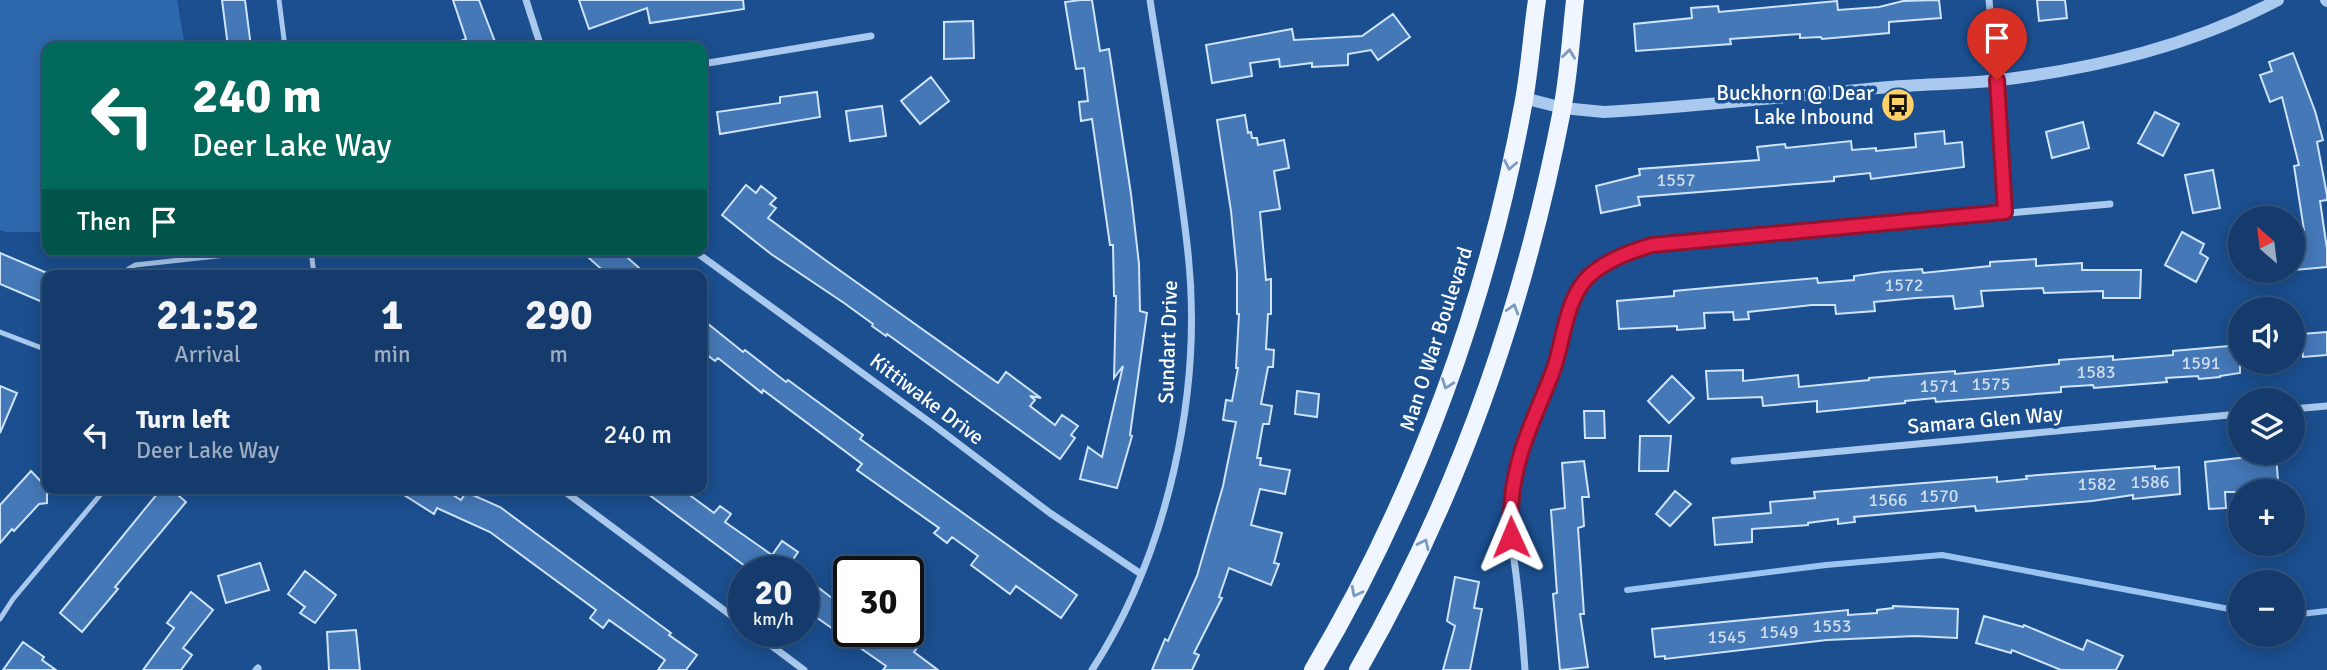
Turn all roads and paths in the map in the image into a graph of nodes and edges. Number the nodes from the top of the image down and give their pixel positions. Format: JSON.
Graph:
{"nodes":[{"id":1,"x":279,"y":0,"type":"edge"},
{"id":2,"x":526,"y":0,"type":"edge"},
{"id":3,"x":1150,"y":0,"type":"edge"},
{"id":4,"x":1536,"y":0,"type":"edge"},
{"id":5,"x":1575,"y":0,"type":"edge"},
{"id":6,"x":1989,"y":0,"type":"edge"},
{"id":7,"x":2278,"y":0,"type":"edge"},
{"id":8,"x":870,"y":36,"type":"dead end"},
{"id":9,"x":284,"y":42,"type":"edge"},
{"id":10,"x":539,"y":42,"type":"edge"},
{"id":11,"x":707,"y":63,"type":"edge"},
{"id":12,"x":1997,"y":80,"type":"junction"},
{"id":13,"x":1524,"y":99,"type":"junction"},
{"id":14,"x":1563,"y":108,"type":"junction"},
{"id":15,"x":2110,"y":204,"type":"dead end"},
{"id":16,"x":2005,"y":212,"type":"junction"},
{"id":17,"x":218,"y":256,"type":"edge"},
{"id":18,"x":701,"y":256,"type":"edge"},
{"id":19,"x":127,"y":270,"type":"edge"},
{"id":20,"x":0,"y":332,"type":"edge"},
{"id":21,"x":42,"y":348,"type":"edge"},
{"id":22,"x":2327,"y":406,"type":"edge"},
{"id":23,"x":2305,"y":408,"type":"edge"},
{"id":24,"x":2228,"y":415,"type":"edge"},
{"id":25,"x":1734,"y":461,"type":"dead end"},
{"id":26,"x":101,"y":494,"type":"edge"},
{"id":27,"x":568,"y":494,"type":"edge"},
{"id":28,"x":1141,"y":574,"type":"junction"},
{"id":29,"x":728,"y":613,"type":"edge"},
{"id":30,"x":0,"y":619,"type":"edge"},
{"id":31,"x":773,"y":647,"type":"edge"},
{"id":32,"x":804,"y":670,"type":"edge"},
{"id":33,"x":1091,"y":670,"type":"edge"},
{"id":34,"x":1313,"y":670,"type":"edge"},
{"id":35,"x":1358,"y":670,"type":"edge"},
{"id":36,"x":1525,"y":670,"type":"edge"}],
"edges":[{"from":1,"to":9,"type":"lane"},
{"from":2,"to":10,"type":"street"},
{"from":3,"to":28,"type":"street","name":"Sundart Drive"},
{"from":4,"to":13,"type":"main road","name":"Man O War Boulevard"},
{"from":14,"to":5,"type":"main road","one_way":true},
{"from":6,"to":12,"type":"street"},
{"from":7,"to":12,"type":"street"},
{"from":8,"to":11,"type":"street"},
{"from":12,"to":14,"type":"street"},
{"from":12,"to":16,"type":"street"},
{"from":13,"to":14,"type":"street"},
{"from":13,"to":34,"type":"main road","name":"Man O War Boulevard","one_way":true},
{"from":35,"to":14,"type":"main road","one_way":true},
{"from":15,"to":16,"type":"street"},
{"from":16,"to":36,"type":"street"},
{"from":17,"to":19,"type":"lane"},
{"from":18,"to":28,"type":"street","name":"Kittiwake Drive"},
{"from":20,"to":21,"type":"lane"},
{"from":22,"to":23,"type":"street"},
{"from":24,"to":25,"type":"street","name":"Samara Glen Way"},
{"from":26,"to":30,"type":"lane"},
{"from":27,"to":29,"type":"street"},
{"from":28,"to":33,"type":"street","name":"Sundart Drive"},
{"from":31,"to":32,"type":"street"}]}
